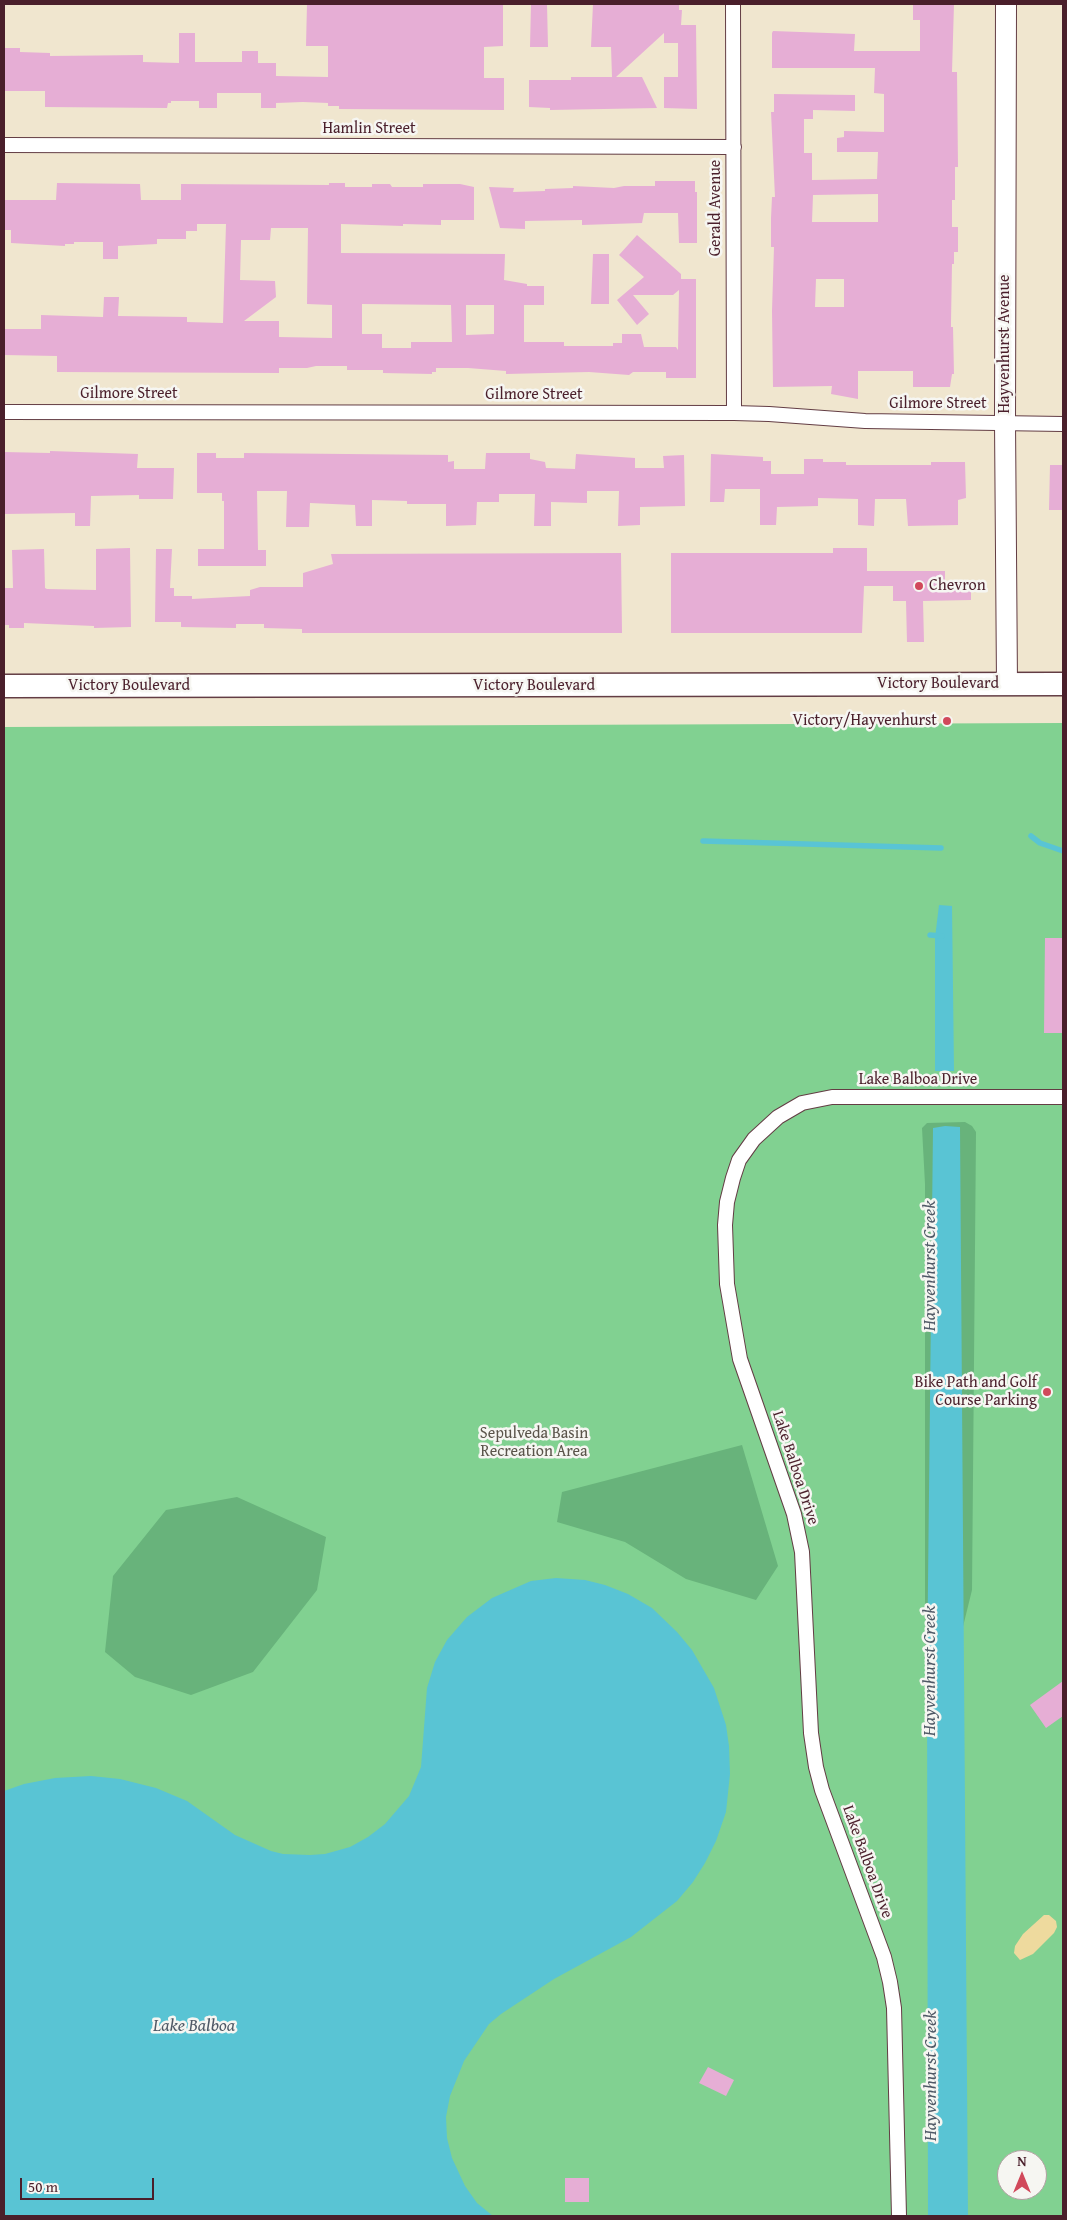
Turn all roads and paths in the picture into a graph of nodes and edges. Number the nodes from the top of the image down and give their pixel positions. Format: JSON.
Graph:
{"nodes":[{"id":1,"x":733,"y":4,"type":"edge"},
{"id":2,"x":1006,"y":4,"type":"edge"},
{"id":3,"x":4,"y":145,"type":"edge"},
{"id":4,"x":734,"y":147,"type":"junction"},
{"id":5,"x":4,"y":412,"type":"edge"},
{"id":6,"x":734,"y":413,"type":"junction"},
{"id":7,"x":1005,"y":422,"type":"junction"},
{"id":8,"x":1063,"y":424,"type":"edge"},
{"id":9,"x":1007,"y":684,"type":"junction"},
{"id":10,"x":1063,"y":684,"type":"edge"},
{"id":11,"x":4,"y":686,"type":"edge"},
{"id":12,"x":1063,"y":1097,"type":"edge"},
{"id":13,"x":899,"y":2216,"type":"edge"}],
"edges":[{"from":1,"to":4,"type":"street","name":"Gerald Avenue"},
{"from":2,"to":7,"type":"main road","name":"Hayvenhurst Avenue"},
{"from":3,"to":4,"type":"street","name":"Hamlin Street"},
{"from":4,"to":6,"type":"street","name":"Gerald Avenue"},
{"from":5,"to":6,"type":"street","name":"Gilmore Street"},
{"from":6,"to":7,"type":"street","name":"Gilmore Street"},
{"from":7,"to":8,"type":"street","name":"Gilmore Street"},
{"from":7,"to":9,"type":"main road","name":"Hayvenhurst Avenue"},
{"from":9,"to":10,"type":"main road","name":"Victory Boulevard"},
{"from":9,"to":11,"type":"main road","name":"Victory Boulevard"},
{"from":12,"to":13,"type":"street","name":"Lake Balboa Drive"}]}
